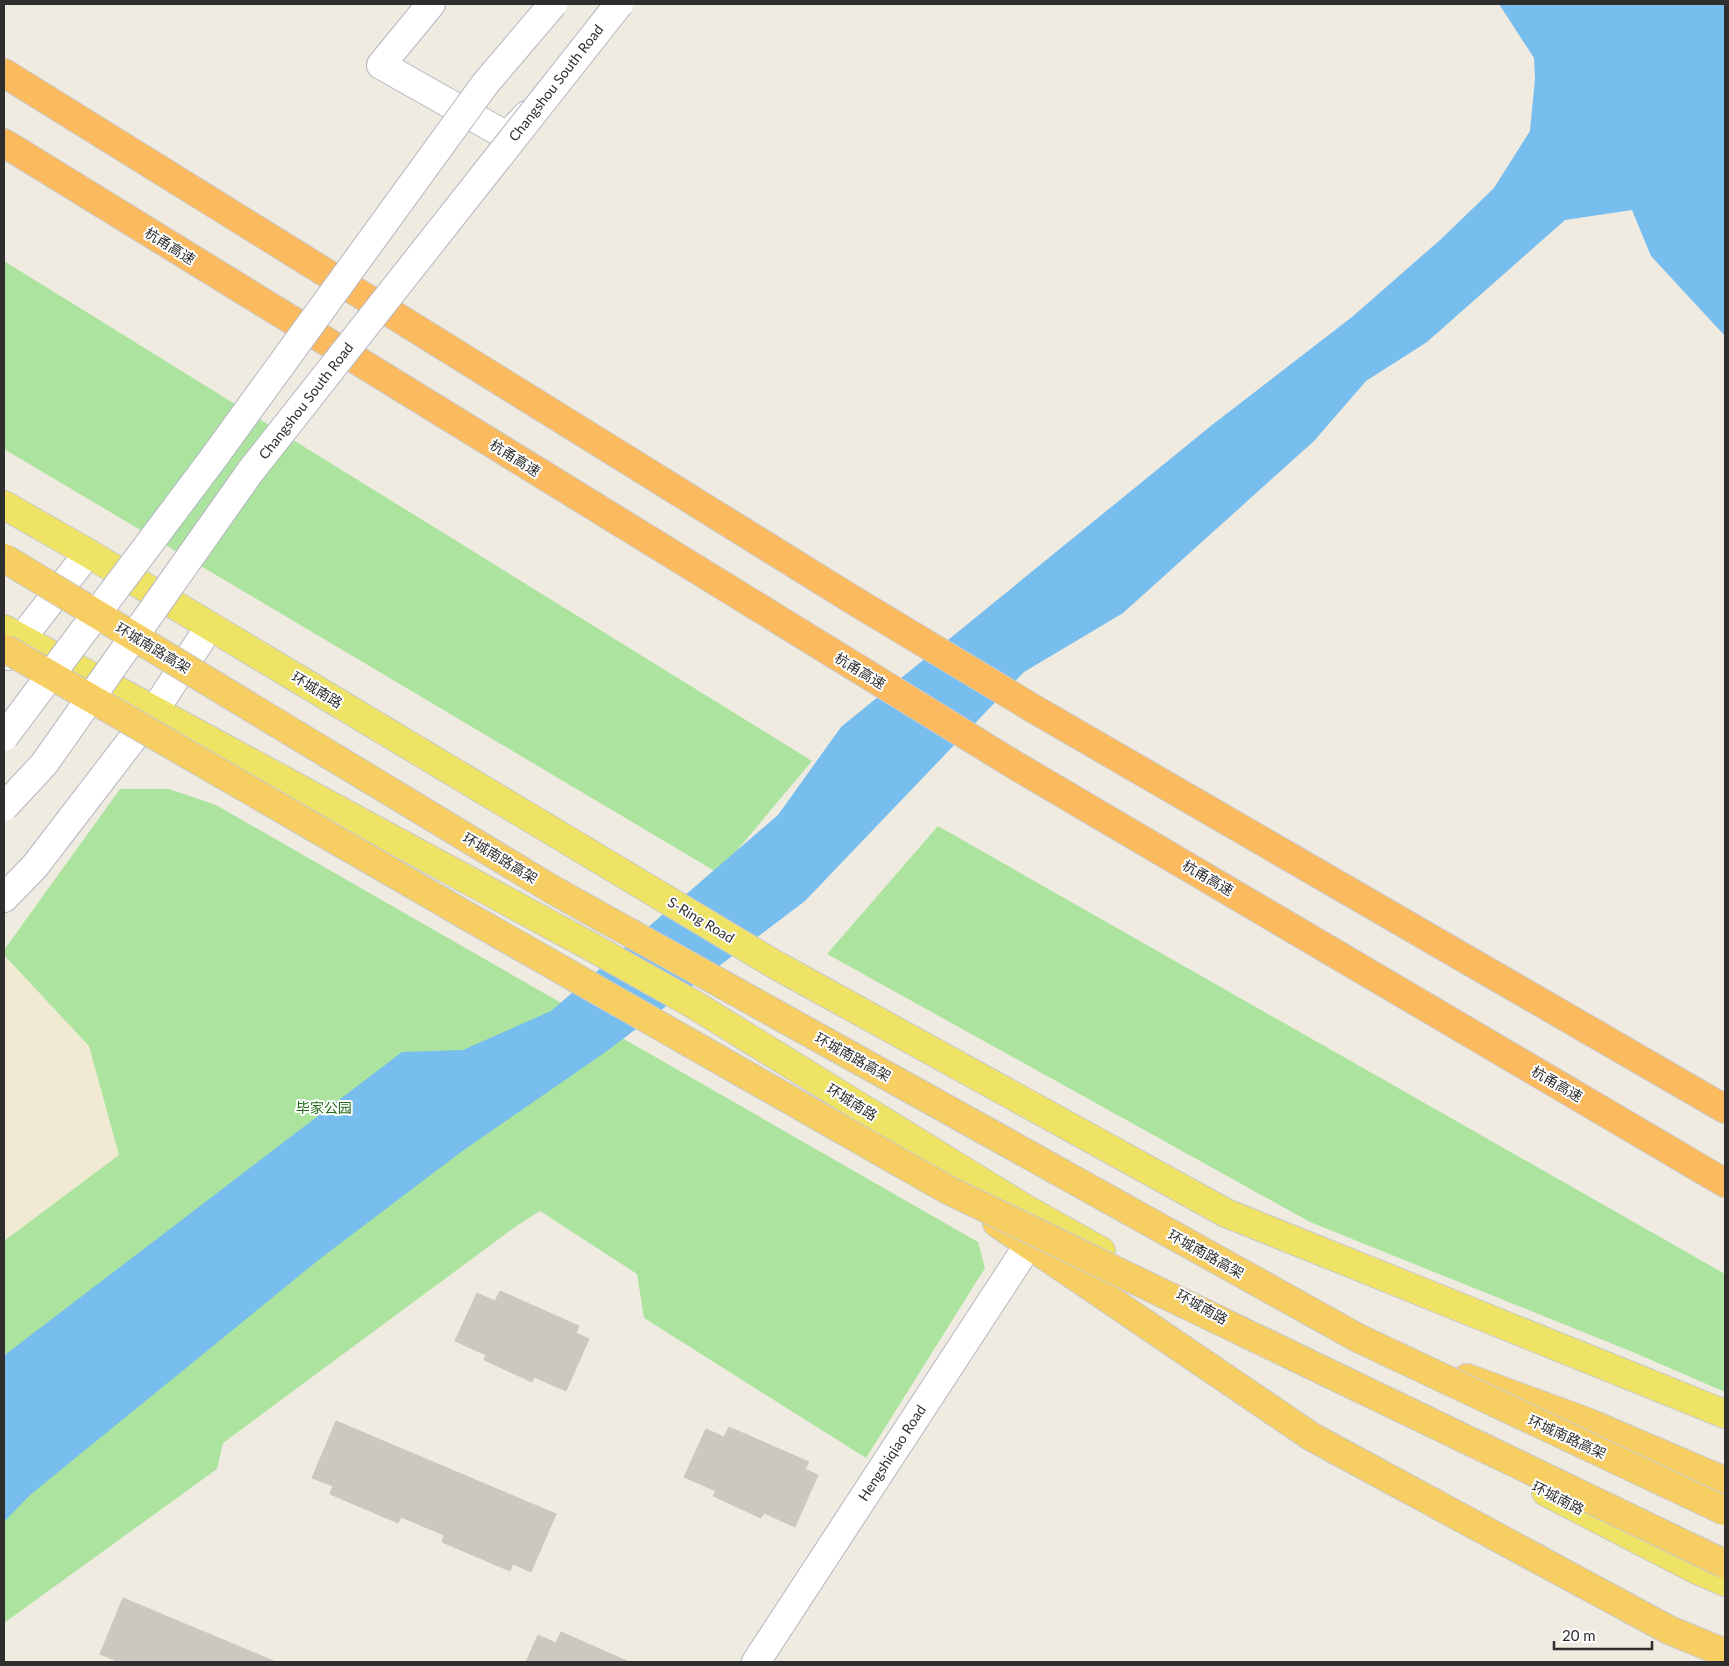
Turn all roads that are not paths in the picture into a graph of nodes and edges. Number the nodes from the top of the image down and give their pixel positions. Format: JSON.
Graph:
{"nodes":[{"id":1,"x":431,"y":4,"type":"edge"},
{"id":2,"x":553,"y":4,"type":"edge"},
{"id":3,"x":619,"y":4,"type":"edge"},
{"id":4,"x":626,"y":4,"type":"edge"},
{"id":5,"x":4,"y":73,"type":"edge"},
{"id":6,"x":4,"y":143,"type":"edge"},
{"id":7,"x":4,"y":505,"type":"edge"},
{"id":8,"x":88,"y":553,"type":"junction"},
{"id":9,"x":4,"y":558,"type":"edge"},
{"id":10,"x":210,"y":626,"type":"junction"},
{"id":11,"x":10,"y":639,"type":"edge"},
{"id":12,"x":4,"y":661,"type":"edge"},
{"id":13,"x":154,"y":711,"type":"junction"},
{"id":14,"x":4,"y":737,"type":"edge"},
{"id":15,"x":4,"y":807,"type":"edge"},
{"id":16,"x":629,"y":876,"type":"joint"},
{"id":17,"x":4,"y":898,"type":"edge"},
{"id":18,"x":1725,"y":1109,"type":"edge"},
{"id":19,"x":1725,"y":1183,"type":"edge"},
{"id":20,"x":948,"y":1190,"type":"junction"},
{"id":21,"x":1029,"y":1244,"type":"junction"},
{"id":22,"x":1358,"y":1338,"type":"junction"},
{"id":23,"x":1725,"y":1414,"type":"edge"},
{"id":24,"x":1725,"y":1481,"type":"edge"},
{"id":25,"x":1725,"y":1511,"type":"edge"},
{"id":26,"x":1725,"y":1564,"type":"edge"},
{"id":27,"x":1725,"y":1582,"type":"edge"},
{"id":28,"x":1725,"y":1653,"type":"edge"},
{"id":29,"x":756,"y":1662,"type":"edge"}],
"edges":[{"from":1,"to":4,"type":"main road"},
{"from":2,"to":14,"type":"main road","bridge":true},
{"from":3,"to":15,"type":"main road","name":"Changshou South Road","bridge":true},
{"from":5,"to":18,"type":"highway"},
{"from":6,"to":19,"type":"highway","name":"杭甬高速"},
{"from":7,"to":8,"type":"main road","name":"环城南路"},
{"from":8,"to":10,"type":"main road","name":"环城南路"},
{"from":8,"to":11,"type":"main road"},
{"from":9,"to":22,"type":"highway","name":"环城南路高架","bridge":true},
{"from":10,"to":13,"type":"main road"},
{"from":10,"to":16,"type":"main road","name":"环城南路"},
{"from":11,"to":12,"type":"main road"},
{"from":11,"to":13,"type":"main road"},
{"from":11,"to":20,"type":"highway","bridge":true},
{"from":13,"to":17,"type":"main road"},
{"from":13,"to":27,"type":"main road","name":"环城南路"},
{"from":16,"to":23,"type":"main road","name":"S-Ring Road"},
{"from":20,"to":21,"type":"highway","bridge":true},
{"from":20,"to":26,"type":"highway","bridge":true},
{"from":21,"to":28,"type":"highway"},
{"from":21,"to":29,"type":"main road","name":"Hengshiqiao Road"},
{"from":22,"to":24,"type":"highway","bridge":true},
{"from":22,"to":25,"type":"highway","name":"环城南路高架","bridge":true}]}
